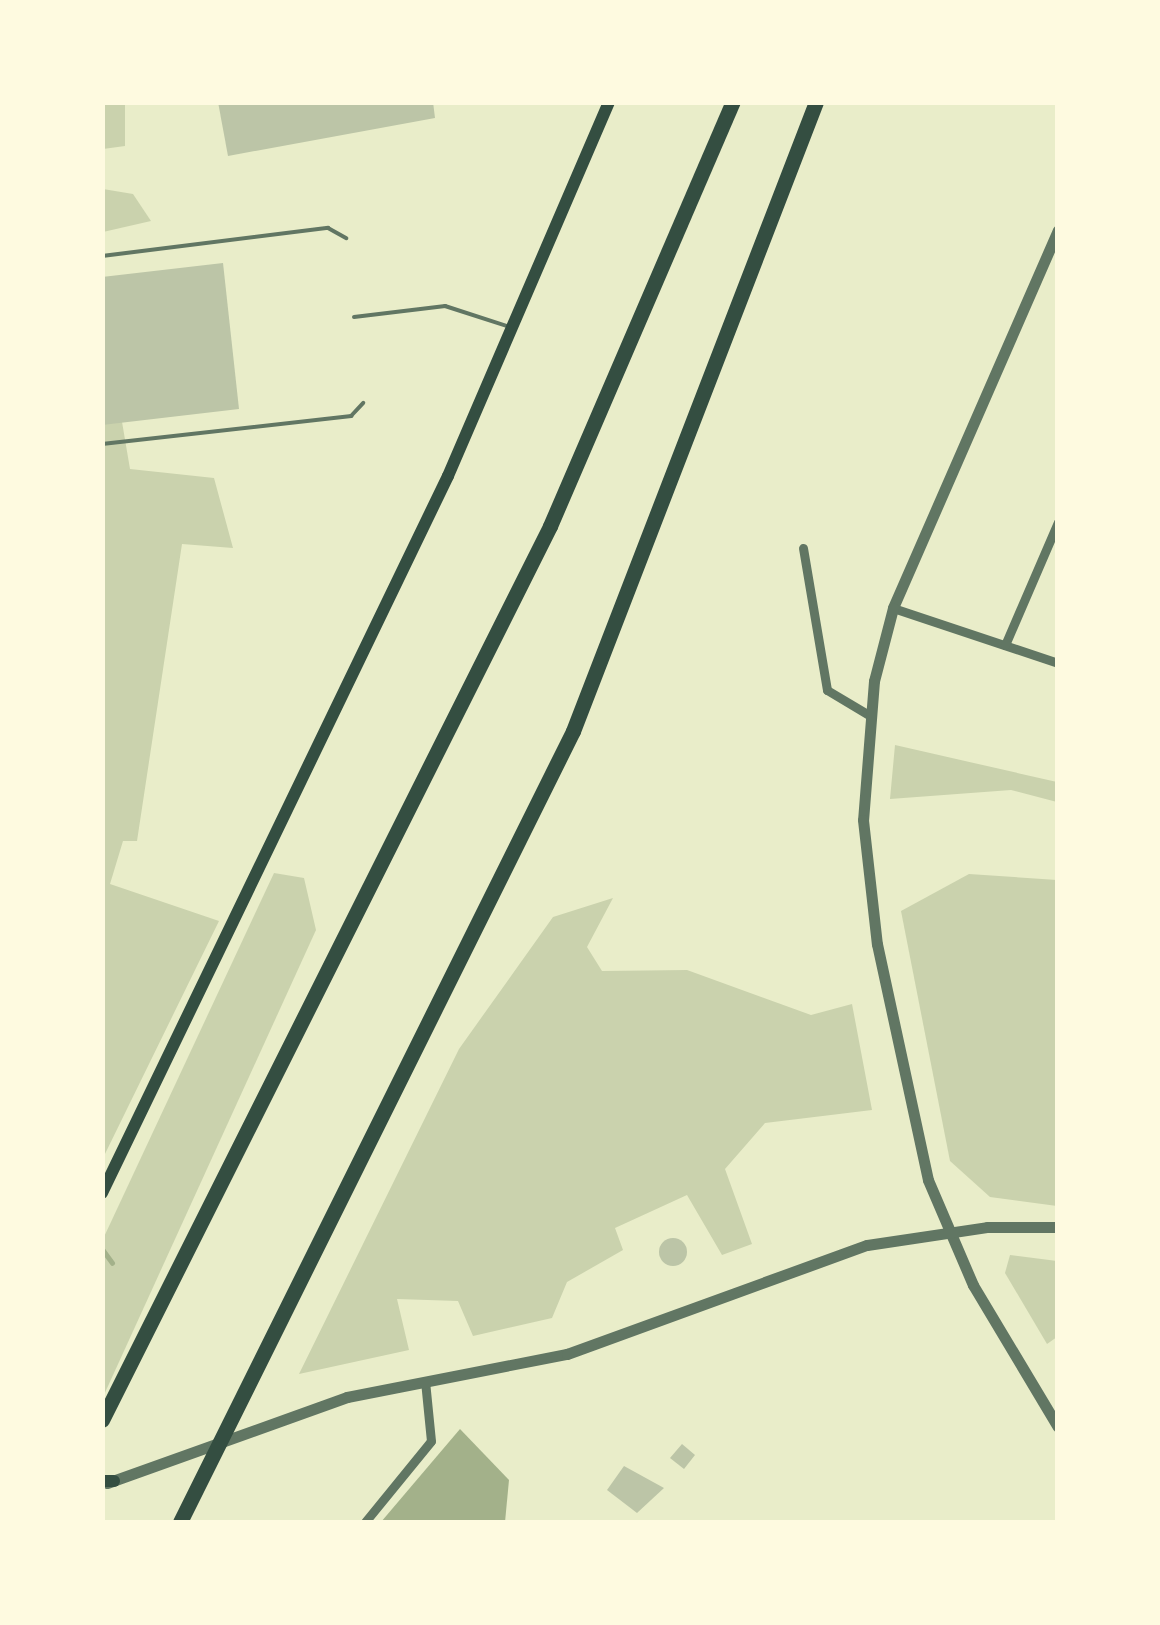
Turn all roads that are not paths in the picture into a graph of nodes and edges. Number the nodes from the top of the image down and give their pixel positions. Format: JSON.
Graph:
{"nodes":[{"id":1,"x":609,"y":102,"type":"edge"},
{"id":2,"x":733,"y":102,"type":"edge"},
{"id":3,"x":816,"y":102,"type":"edge"},
{"id":4,"x":1058,"y":230,"type":"edge"},
{"id":5,"x":346,"y":238,"type":"dead end"},
{"id":6,"x":102,"y":256,"type":"edge"},
{"id":7,"x":1045,"y":258,"type":"junction"},
{"id":8,"x":1058,"y":264,"type":"edge"},
{"id":9,"x":354,"y":317,"type":"dead end"},
{"id":10,"x":514,"y":329,"type":"junction"},
{"id":11,"x":363,"y":404,"type":"dead end"},
{"id":12,"x":102,"y":444,"type":"edge"},
{"id":13,"x":1058,"y":522,"type":"edge"},
{"id":14,"x":803,"y":548,"type":"dead end"},
{"id":15,"x":893,"y":608,"type":"junction"},
{"id":16,"x":1005,"y":645,"type":"junction"},
{"id":17,"x":1058,"y":663,"type":"edge"},
{"id":18,"x":869,"y":715,"type":"junction"},
{"id":19,"x":102,"y":1192,"type":"edge"},
{"id":20,"x":1058,"y":1228,"type":"edge"},
{"id":21,"x":949,"y":1230,"type":"junction"},
{"id":22,"x":425,"y":1381,"type":"junction"},
{"id":23,"x":102,"y":1420,"type":"edge"},
{"id":24,"x":1058,"y":1426,"type":"edge"},
{"id":25,"x":106,"y":1482,"type":"edge"},
{"id":26,"x":180,"y":1522,"type":"edge"},
{"id":27,"x":365,"y":1522,"type":"edge"}],
"edges":[{"from":1,"to":10,"type":"main road"},
{"from":2,"to":23,"type":"highway"},
{"from":3,"to":26,"type":"highway"},
{"from":4,"to":7,"type":"street"},
{"from":5,"to":6,"type":"lane"},
{"from":7,"to":8,"type":"street"},
{"from":7,"to":15,"type":"street"},
{"from":9,"to":10,"type":"lane"},
{"from":10,"to":19,"type":"main road"},
{"from":11,"to":12,"type":"lane"},
{"from":13,"to":16,"type":"street"},
{"from":14,"to":18,"type":"street"},
{"from":15,"to":16,"type":"street"},
{"from":15,"to":18,"type":"street"},
{"from":16,"to":17,"type":"street"},
{"from":18,"to":21,"type":"street"},
{"from":20,"to":21,"type":"street"},
{"from":21,"to":22,"type":"street"},
{"from":21,"to":24,"type":"street"},
{"from":22,"to":25,"type":"street"},
{"from":22,"to":27,"type":"street"}]}
